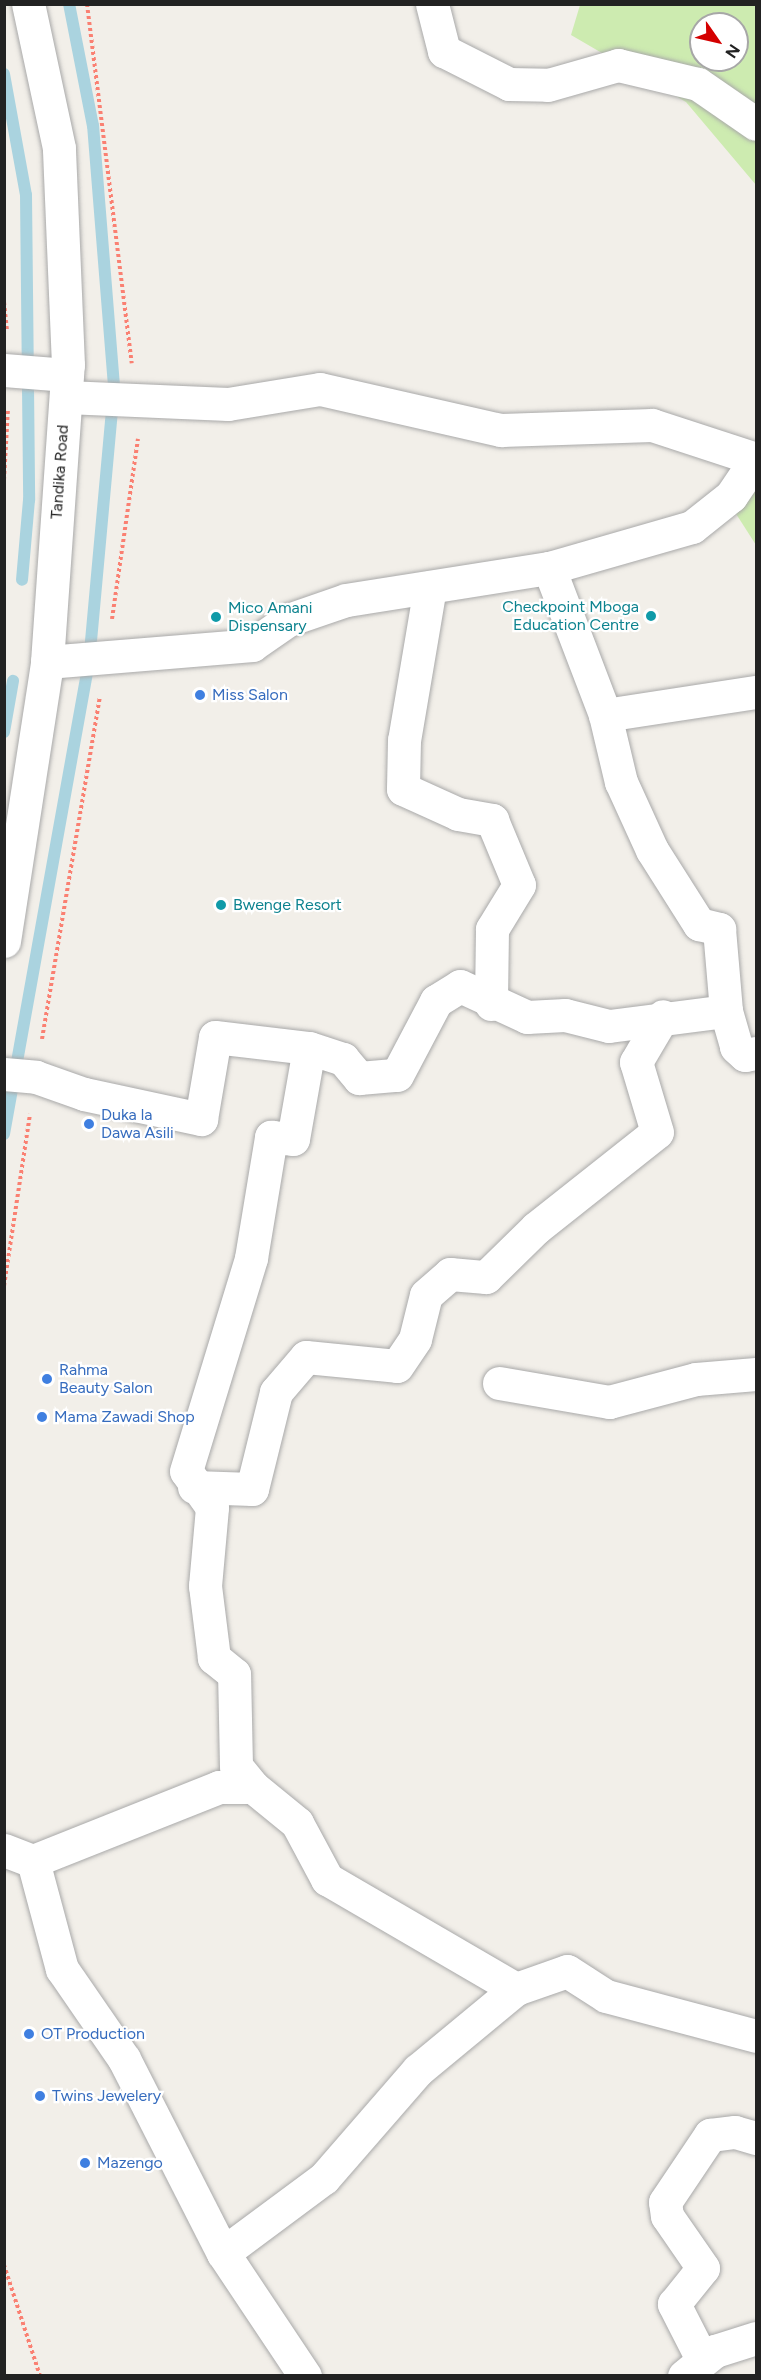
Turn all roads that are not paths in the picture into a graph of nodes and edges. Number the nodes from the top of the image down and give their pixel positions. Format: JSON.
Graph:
{"nodes":[{"id":1,"x":28,"y":4,"type":"edge"},
{"id":2,"x":432,"y":4,"type":"edge"},
{"id":3,"x":756,"y":124,"type":"edge"},
{"id":4,"x":4,"y":369,"type":"edge"},
{"id":5,"x":66,"y":386,"type":"junction"},
{"id":6,"x":756,"y":459,"type":"edge"},
{"id":7,"x":549,"y":568,"type":"junction"},
{"id":8,"x":430,"y":587,"type":"junction"},
{"id":9,"x":47,"y":662,"type":"junction"},
{"id":10,"x":756,"y":692,"type":"edge"},
{"id":11,"x":604,"y":715,"type":"junction"},
{"id":12,"x":12,"y":830,"type":"edge"},
{"id":13,"x":4,"y":941,"type":"edge"},
{"id":14,"x":491,"y":1004,"type":"junction"},
{"id":15,"x":726,"y":1011,"type":"junction"},
{"id":16,"x":663,"y":1016,"type":"junction"},
{"id":17,"x":309,"y":1048,"type":"junction"},
{"id":18,"x":756,"y":1053,"type":"edge"},
{"id":19,"x":4,"y":1074,"type":"edge"},
{"id":20,"x":756,"y":1374,"type":"edge"},
{"id":21,"x":499,"y":1383,"type":"dead end"},
{"id":22,"x":194,"y":1487,"type":"junction"},
{"id":23,"x":253,"y":1787,"type":"junction"},
{"id":24,"x":19,"y":1856,"type":"edge"},
{"id":25,"x":516,"y":1989,"type":"junction"},
{"id":26,"x":756,"y":2036,"type":"edge"},
{"id":27,"x":756,"y":2138,"type":"edge"},
{"id":28,"x":223,"y":2253,"type":"junction"},
{"id":29,"x":756,"y":2338,"type":"edge"},
{"id":30,"x":693,"y":2367,"type":"edge"},
{"id":31,"x":305,"y":2376,"type":"edge"}],
"edges":[{"from":1,"to":5,"type":"street","name":"Tandika Road"},
{"from":2,"to":3,"type":"street"},
{"from":4,"to":5,"type":"street"},
{"from":5,"to":6,"type":"street"},
{"from":5,"to":9,"type":"street","name":"Tandika Road"},
{"from":6,"to":7,"type":"street"},
{"from":7,"to":8,"type":"street"},
{"from":7,"to":11,"type":"street"},
{"from":8,"to":9,"type":"street"},
{"from":8,"to":14,"type":"street"},
{"from":9,"to":12,"type":"street","name":"Tandika Road"},
{"from":10,"to":11,"type":"street"},
{"from":11,"to":15,"type":"street"},
{"from":12,"to":13,"type":"street","name":"Tandika Road"},
{"from":14,"to":16,"type":"street"},
{"from":14,"to":17,"type":"street"},
{"from":15,"to":16,"type":"street"},
{"from":15,"to":18,"type":"street"},
{"from":16,"to":22,"type":"street"},
{"from":17,"to":19,"type":"street"},
{"from":17,"to":22,"type":"street"},
{"from":20,"to":21,"type":"street"},
{"from":22,"to":23,"type":"street"},
{"from":23,"to":24,"type":"street"},
{"from":23,"to":25,"type":"street"},
{"from":24,"to":28,"type":"street"},
{"from":25,"to":26,"type":"street"},
{"from":25,"to":28,"type":"street"},
{"from":27,"to":30,"type":"street"},
{"from":28,"to":31,"type":"street"},
{"from":29,"to":30,"type":"street"}]}
